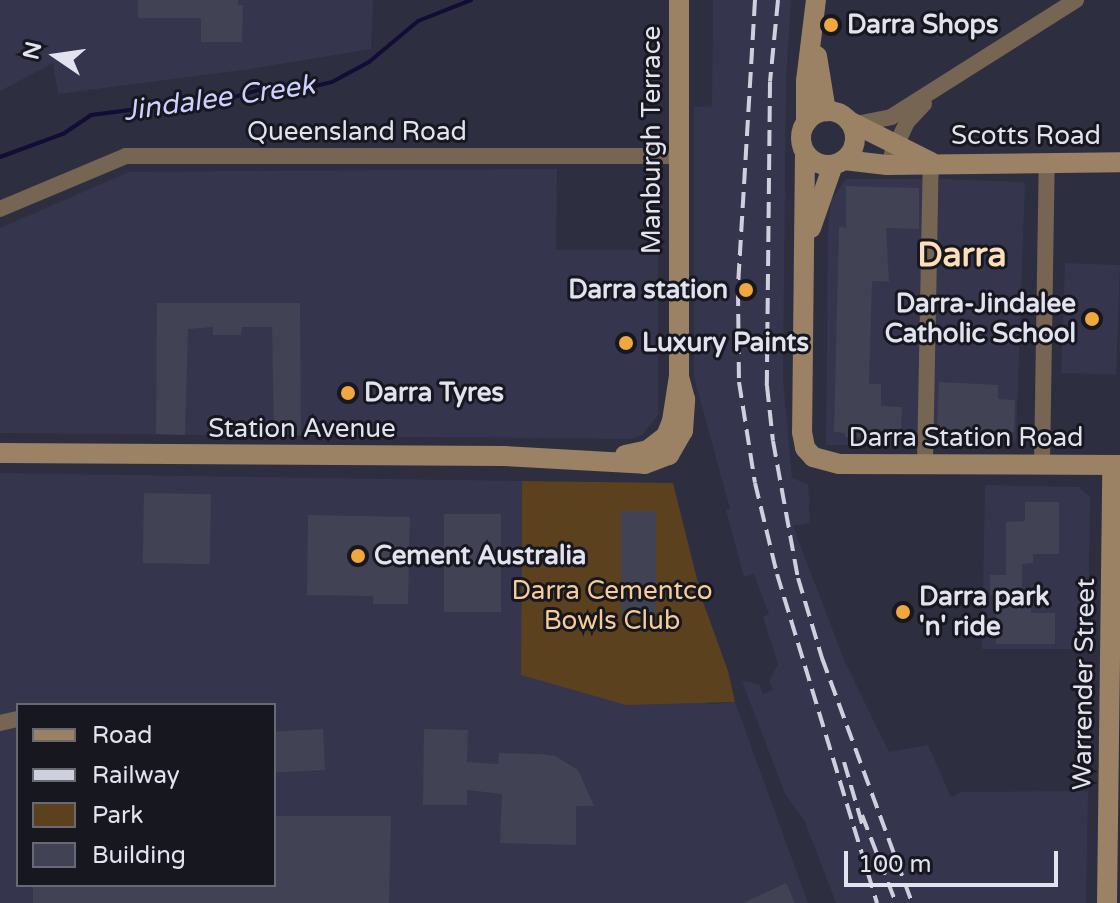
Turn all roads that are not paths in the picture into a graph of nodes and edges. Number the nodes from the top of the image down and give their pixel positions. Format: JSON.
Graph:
{"nodes":[{"id":1,"x":679,"y":0,"type":"edge"},
{"id":2,"x":816,"y":0,"type":"edge"},
{"id":3,"x":1076,"y":0,"type":"edge"},
{"id":4,"x":940,"y":89,"type":"junction"},
{"id":5,"x":826,"y":111,"type":"junction"},
{"id":6,"x":806,"y":123,"type":"junction"},
{"id":7,"x":852,"y":123,"type":"junction"},
{"id":8,"x":896,"y":145,"type":"junction"},
{"id":9,"x":805,"y":153,"type":"junction"},
{"id":10,"x":677,"y":156,"type":"junction"},
{"id":11,"x":839,"y":162,"type":"junction"},
{"id":12,"x":931,"y":162,"type":"junction"},
{"id":13,"x":1047,"y":162,"type":"junction"},
{"id":14,"x":1120,"y":162,"type":"edge"},
{"id":15,"x":887,"y":165,"type":"junction"},
{"id":16,"x":0,"y":209,"type":"edge"},
{"id":17,"x":803,"y":251,"type":"junction"},
{"id":18,"x":674,"y":433,"type":"joint"},
{"id":19,"x":0,"y":453,"type":"edge"},
{"id":20,"x":925,"y":463,"type":"junction"},
{"id":21,"x":1042,"y":464,"type":"junction"},
{"id":22,"x":1116,"y":465,"type":"edge"},
{"id":23,"x":1115,"y":604,"type":"edge"},
{"id":24,"x":1107,"y":903,"type":"edge"}],
"edges":[{"from":1,"to":10,"type":"street","name":"Manburgh Terrace"},
{"from":2,"to":5,"type":"street"},
{"from":2,"to":6,"type":"street"},
{"from":3,"to":4,"type":"street"},
{"from":4,"to":7,"type":"street"},
{"from":4,"to":8,"type":"street"},
{"from":5,"to":6,"type":"street"},
{"from":5,"to":7,"type":"street"},
{"from":6,"to":9,"type":"street"},
{"from":7,"to":8,"type":"street","name":"Scotts Road"},
{"from":7,"to":11,"type":"street"},
{"from":8,"to":12,"type":"street","name":"Scotts Road"},
{"from":8,"to":15,"type":"street"},
{"from":9,"to":11,"type":"street"},
{"from":9,"to":17,"type":"street"},
{"from":10,"to":16,"type":"street","name":"Queensland Road"},
{"from":10,"to":18,"type":"street","name":"Manburgh Terrace"},
{"from":11,"to":15,"type":"street","name":"Scotts Road"},
{"from":11,"to":17,"type":"street"},
{"from":12,"to":13,"type":"street","name":"Scotts Road"},
{"from":12,"to":15,"type":"street","name":"Scotts Road"},
{"from":12,"to":20,"type":"street"},
{"from":13,"to":14,"type":"street","name":"Scotts Road"},
{"from":13,"to":21,"type":"street"},
{"from":17,"to":20,"type":"street","name":"Darra Station Road"},
{"from":18,"to":19,"type":"street","name":"Station Avenue"},
{"from":20,"to":21,"type":"street","name":"Darra Station Road"},
{"from":21,"to":22,"type":"street","name":"Darra Station Road"},
{"from":22,"to":23,"type":"street","name":"Warrender Street"},
{"from":23,"to":24,"type":"street","name":"Warrender Street"}]}
